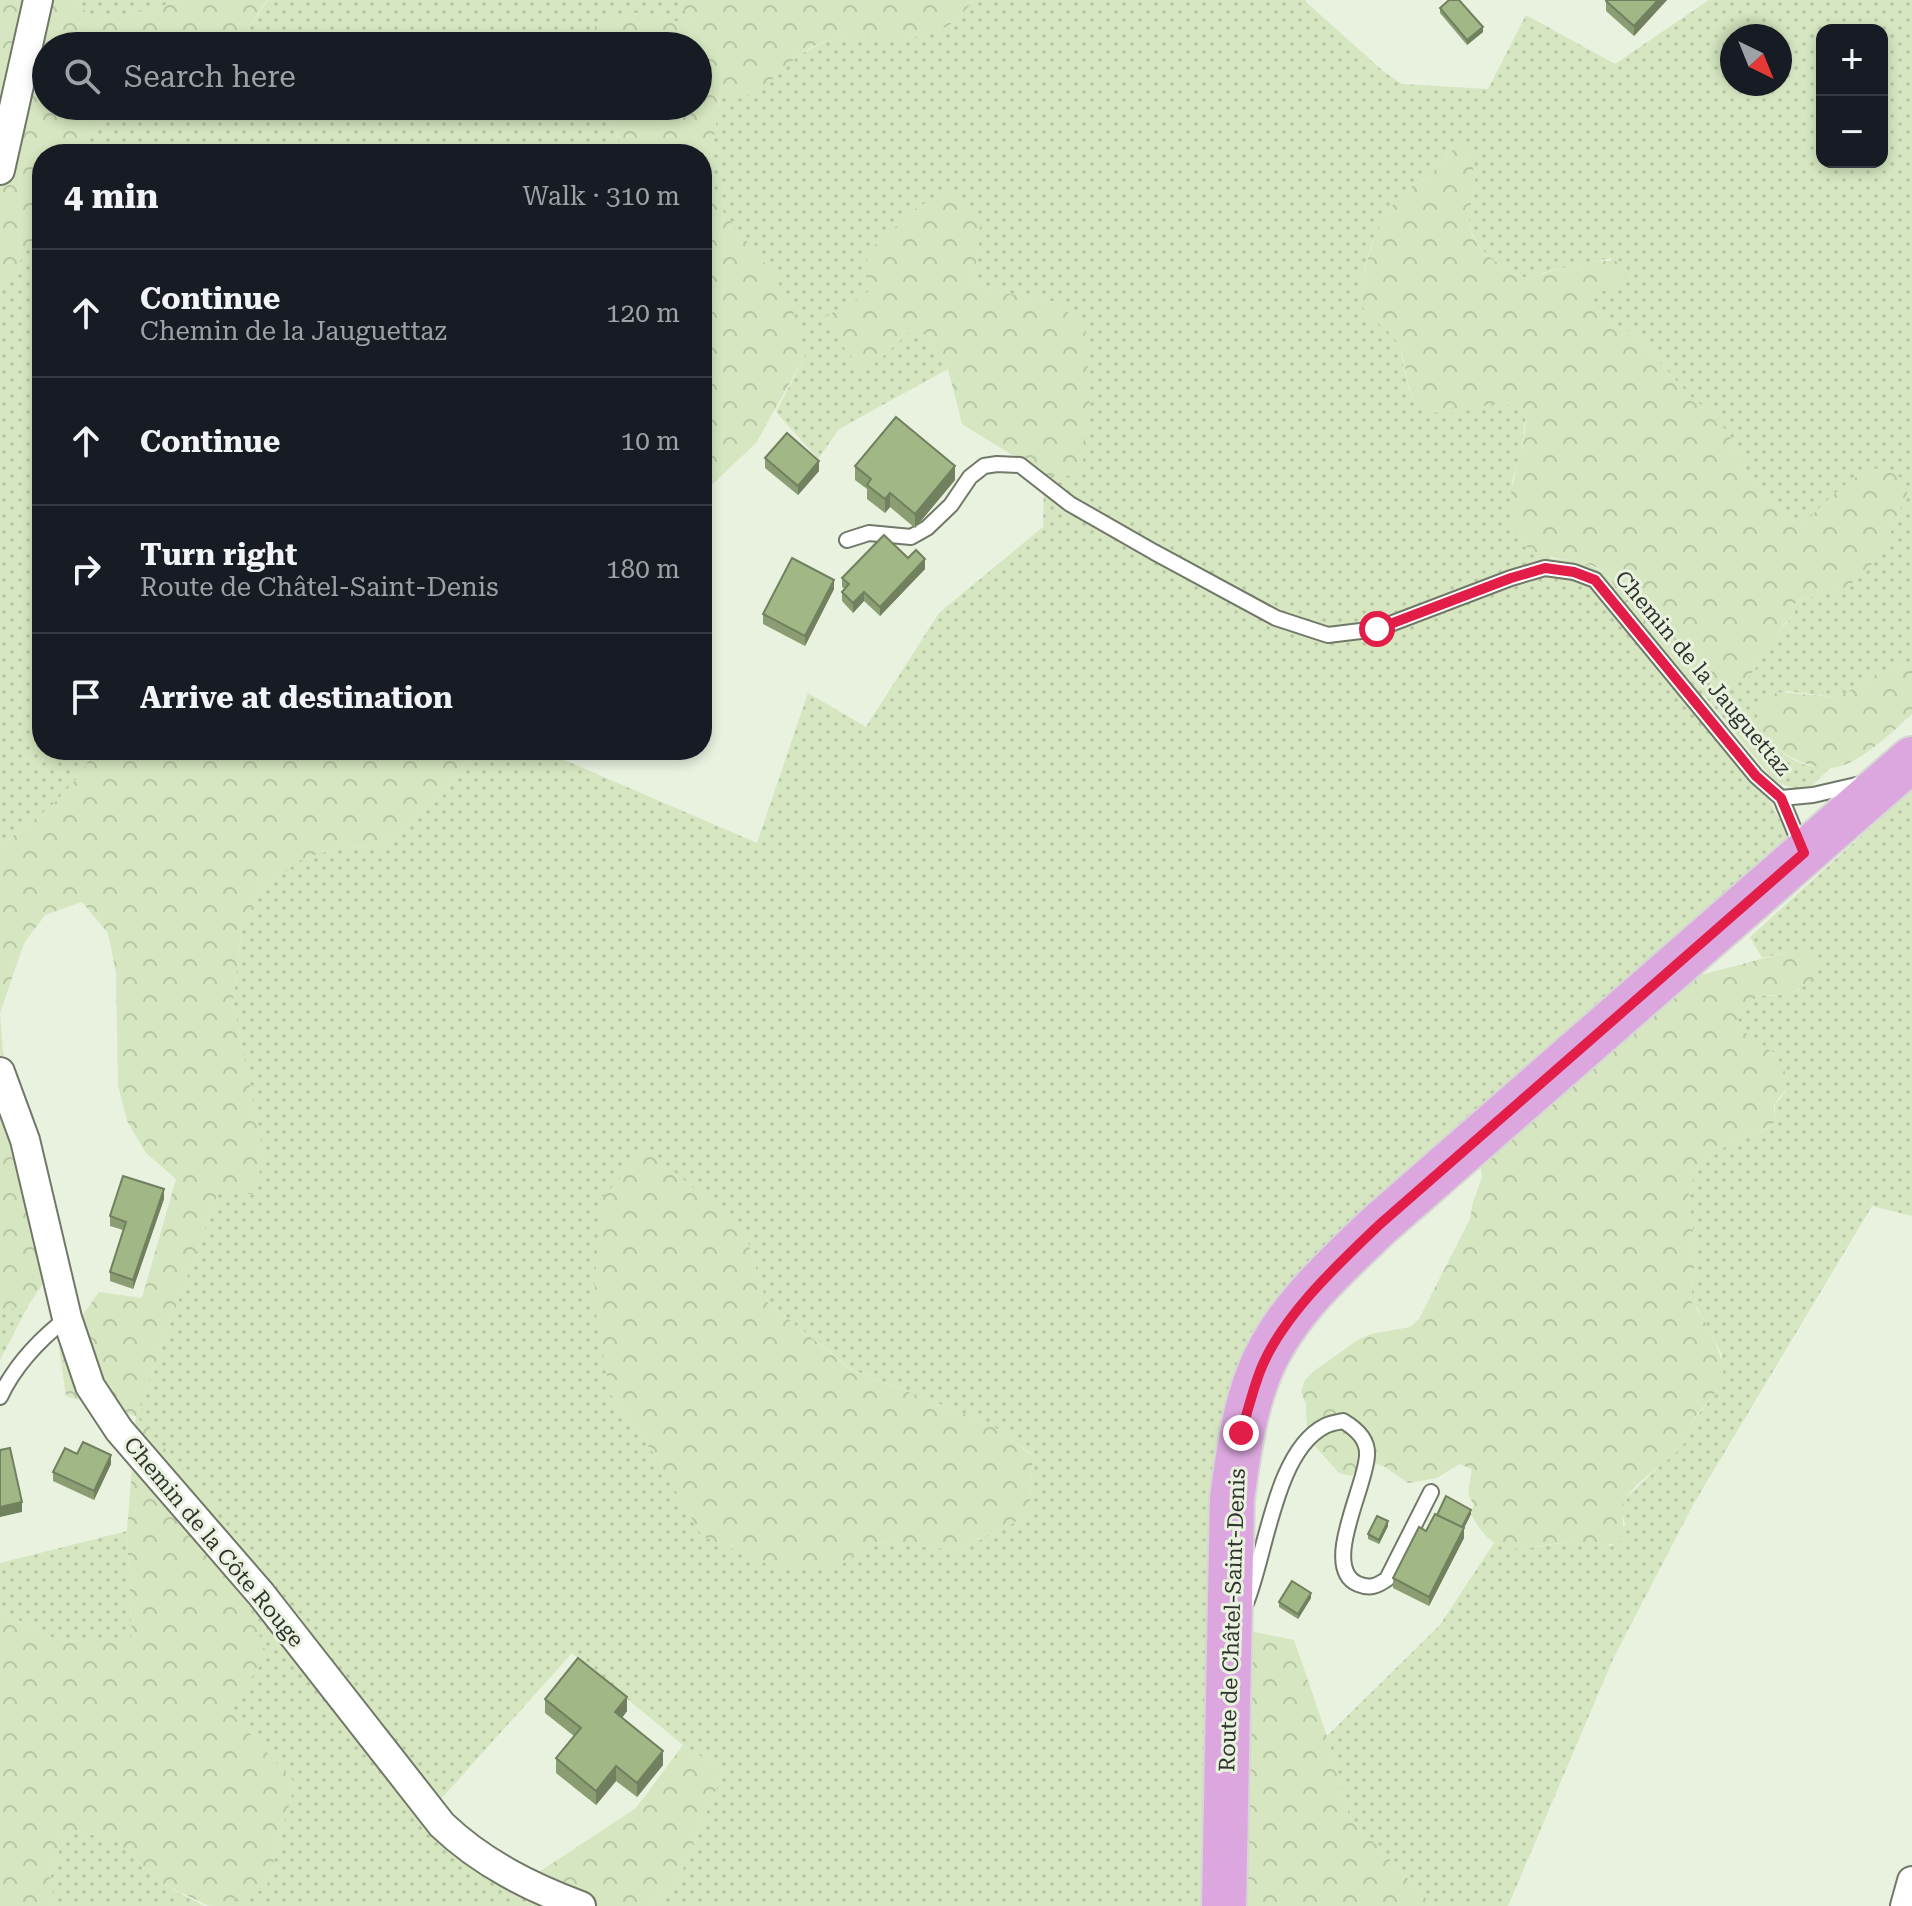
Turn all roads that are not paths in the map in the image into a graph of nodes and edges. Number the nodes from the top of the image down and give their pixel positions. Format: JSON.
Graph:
{"nodes":[{"id":1,"x":38,"y":0,"type":"edge"},
{"id":2,"x":0,"y":170,"type":"edge"},
{"id":3,"x":847,"y":540,"type":"dead end"},
{"id":4,"x":1902,"y":768,"type":"edge"},
{"id":5,"x":1781,"y":798,"type":"junction"},
{"id":6,"x":1804,"y":853,"type":"junction"},
{"id":7,"x":0,"y":1072,"type":"edge"},
{"id":8,"x":67,"y":1318,"type":"junction"},
{"id":9,"x":0,"y":1397,"type":"edge"},
{"id":10,"x":1431,"y":1492,"type":"dead end"},
{"id":11,"x":1229,"y":1635,"type":"junction"},
{"id":12,"x":1912,"y":1881,"type":"edge"},
{"id":13,"x":581,"y":1906,"type":"edge"},
{"id":14,"x":1224,"y":1906,"type":"edge"},
{"id":15,"x":1905,"y":1906,"type":"edge"}],
"edges":[{"from":1,"to":2,"type":"street"},
{"from":3,"to":5,"type":"lane","name":"Chemin de la Jauguettaz"},
{"from":4,"to":5,"type":"lane","name":"Chemin de la Jauguettaz"},
{"from":4,"to":6,"type":"main road","name":"Route de Châtel-Saint-Denis"},
{"from":5,"to":6,"type":"lane"},
{"from":6,"to":11,"type":"main road","name":"Route de Châtel-Saint-Denis"},
{"from":7,"to":8,"type":"street","name":"Chemin de la Côte Rouge"},
{"from":8,"to":9,"type":"lane"},
{"from":8,"to":13,"type":"street","name":"Chemin de la Côte Rouge"},
{"from":10,"to":11,"type":"lane"},
{"from":11,"to":14,"type":"main road","name":"Route de Châtel-Saint-Denis"},
{"from":12,"to":15,"type":"street"}]}
